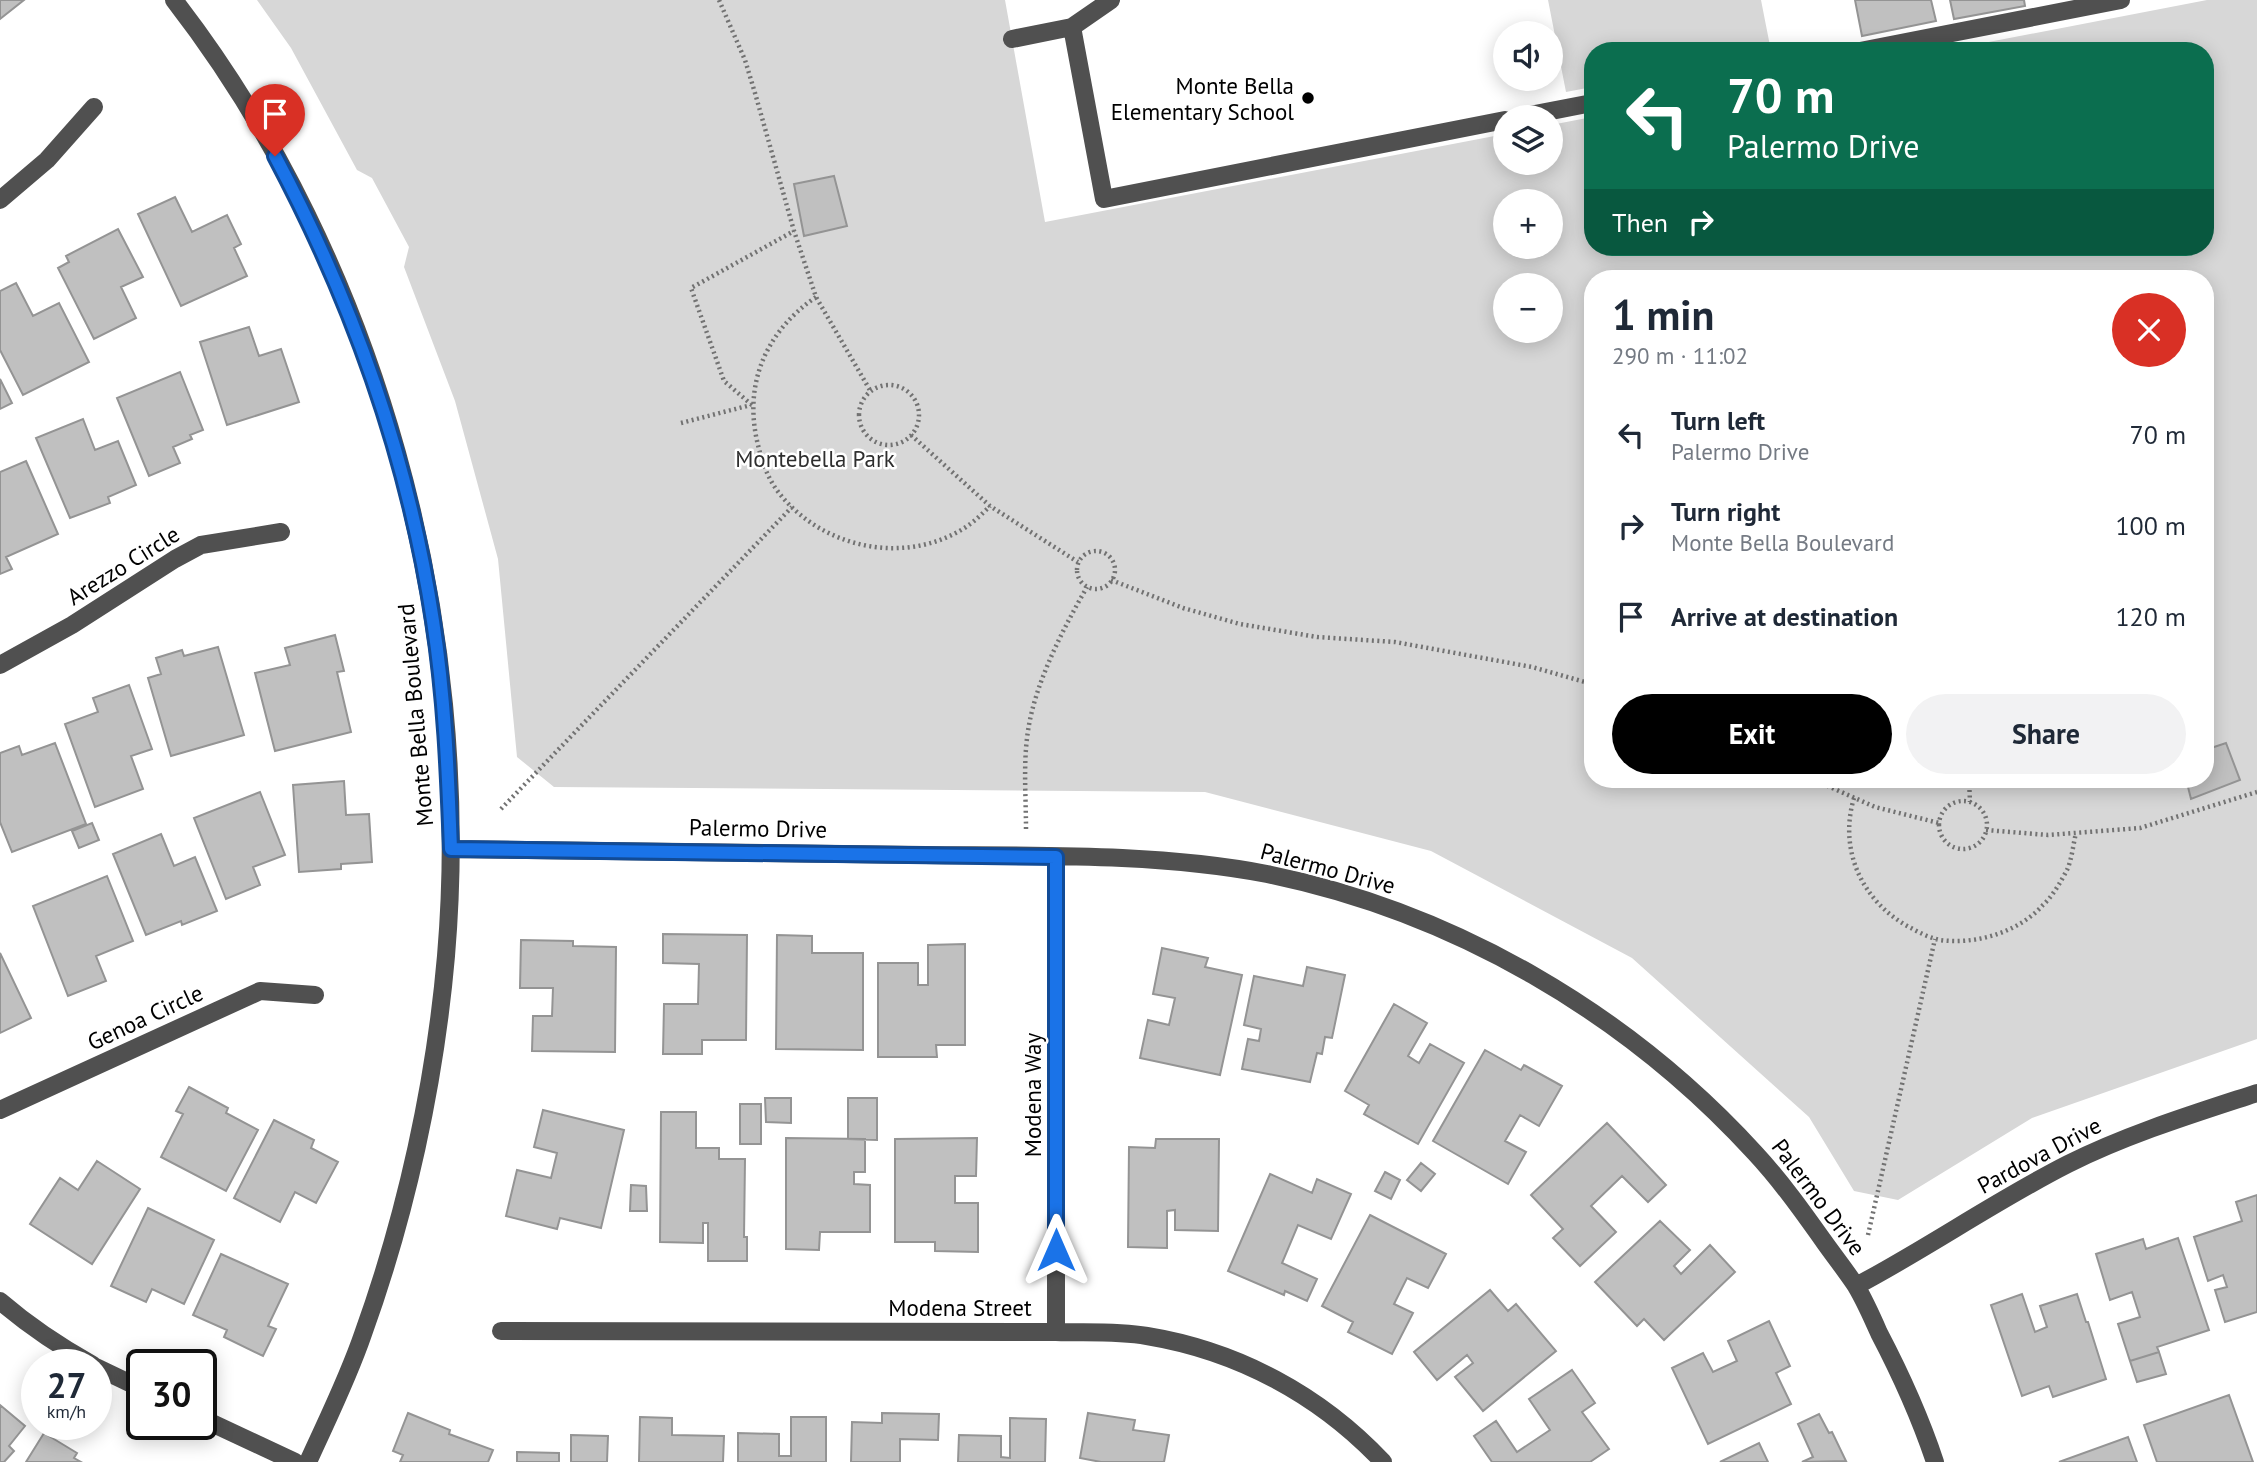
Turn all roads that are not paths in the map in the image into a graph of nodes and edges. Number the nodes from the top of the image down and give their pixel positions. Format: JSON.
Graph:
{"nodes":[{"id":1,"x":174,"y":0,"type":"edge"},
{"id":2,"x":1111,"y":0,"type":"edge"},
{"id":3,"x":2121,"y":0,"type":"edge"},
{"id":4,"x":1072,"y":27,"type":"junction"},
{"id":5,"x":1012,"y":38,"type":"dead end"},
{"id":6,"x":1906,"y":42,"type":"edge"},
{"id":7,"x":1584,"y":105,"type":"edge"},
{"id":8,"x":94,"y":107,"type":"dead end"},
{"id":9,"x":1563,"y":109,"type":"edge"},
{"id":10,"x":1493,"y":122,"type":"edge"},
{"id":11,"x":0,"y":200,"type":"edge"},
{"id":12,"x":281,"y":532,"type":"dead end"},
{"id":13,"x":0,"y":665,"type":"edge"},
{"id":14,"x":451,"y":849,"type":"junction"},
{"id":15,"x":1056,"y":857,"type":"junction"},
{"id":16,"x":315,"y":995,"type":"dead end"},
{"id":17,"x":2257,"y":1093,"type":"edge"},
{"id":18,"x":0,"y":1110,"type":"edge"},
{"id":19,"x":1856,"y":1286,"type":"junction"},
{"id":20,"x":0,"y":1301,"type":"edge"},
{"id":21,"x":501,"y":1331,"type":"dead end"},
{"id":22,"x":1056,"y":1332,"type":"junction"},
{"id":23,"x":64,"y":1349,"type":"edge"},
{"id":24,"x":217,"y":1425,"type":"edge"},
{"id":25,"x":295,"y":1462,"type":"edge"},
{"id":26,"x":308,"y":1462,"type":"edge"},
{"id":27,"x":1383,"y":1462,"type":"edge"},
{"id":28,"x":1935,"y":1462,"type":"edge"}],
"edges":[{"from":1,"to":14,"type":"street","name":"Monte Bella Boulevard"},
{"from":2,"to":4,"type":"street"},
{"from":3,"to":6,"type":"street"},
{"from":4,"to":5,"type":"street"},
{"from":4,"to":10,"type":"street"},
{"from":7,"to":9,"type":"street"},
{"from":8,"to":11,"type":"street"},
{"from":12,"to":13,"type":"street","name":"Arezzo Circle"},
{"from":14,"to":15,"type":"street","name":"Palermo Drive"},
{"from":14,"to":26,"type":"street","name":"Monte Bella Boulevard"},
{"from":15,"to":19,"type":"street","name":"Palermo Drive"},
{"from":15,"to":22,"type":"street","name":"Modena Way"},
{"from":16,"to":18,"type":"street","name":"Genoa Circle"},
{"from":17,"to":19,"type":"street","name":"Pardova Drive"},
{"from":19,"to":28,"type":"street","name":"Palermo Drive"},
{"from":20,"to":23,"type":"street"},
{"from":21,"to":22,"type":"street","name":"Modena Street"},
{"from":22,"to":27,"type":"street","name":"Modena Street"},
{"from":24,"to":25,"type":"street"}]}
